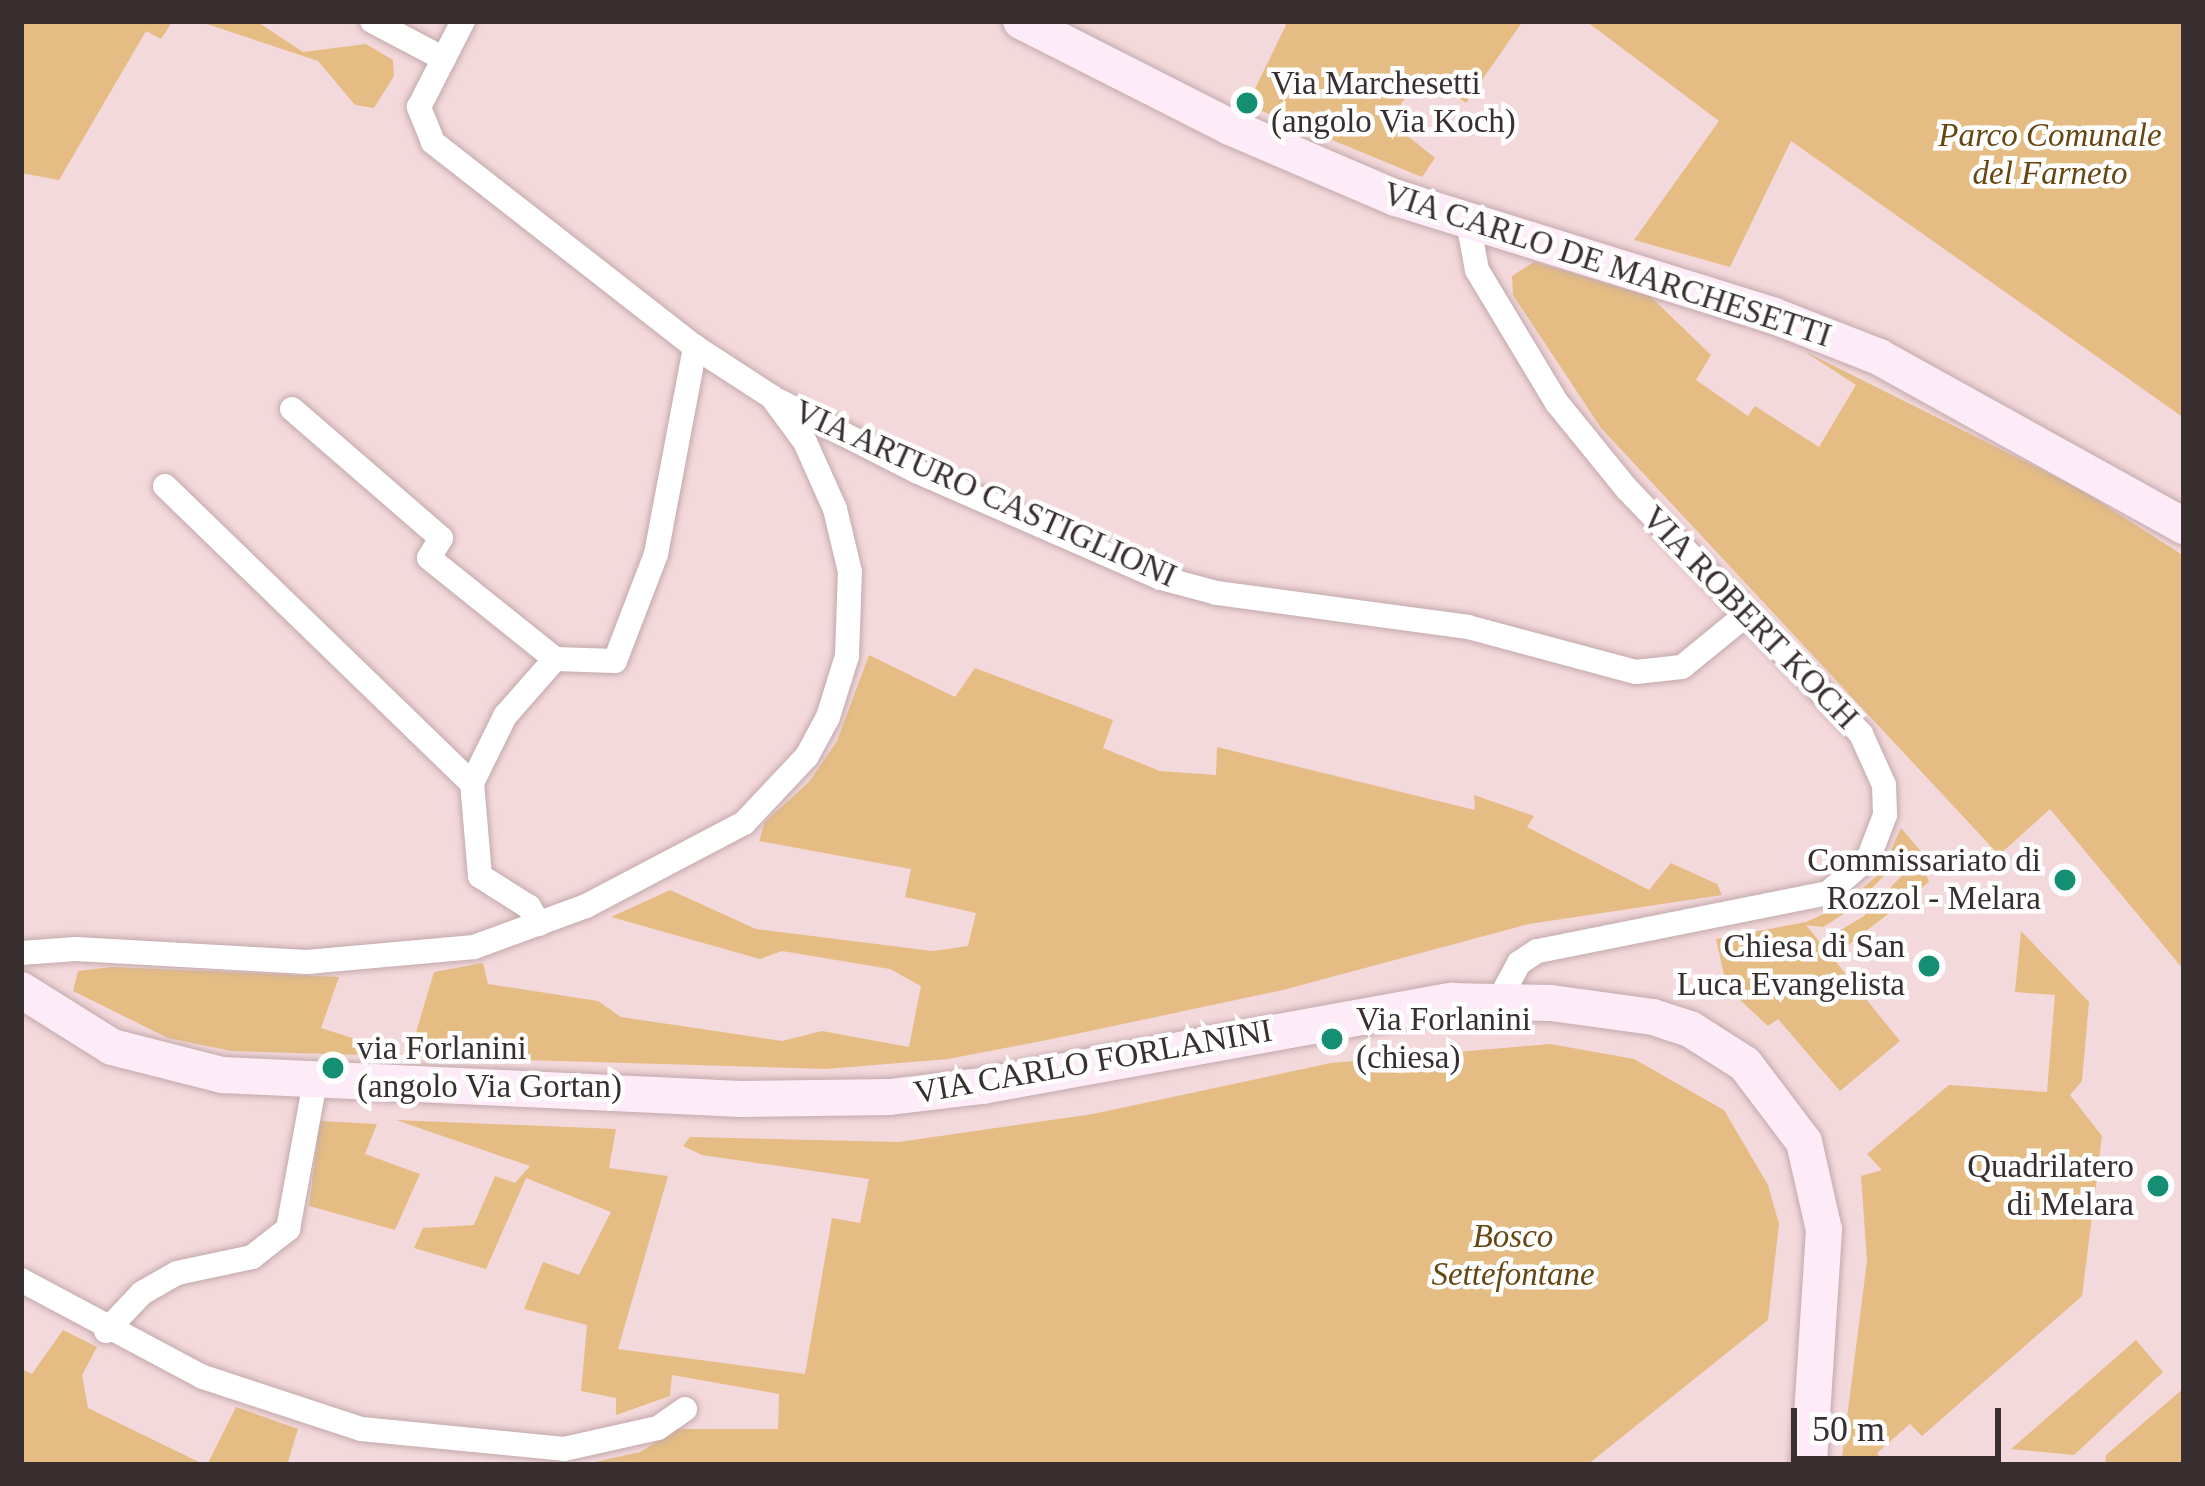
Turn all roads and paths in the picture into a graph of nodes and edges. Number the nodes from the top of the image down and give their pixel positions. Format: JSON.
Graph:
{"nodes":[{"id":1,"x":372,"y":21,"type":"edge"},
{"id":2,"x":463,"y":21,"type":"edge"},
{"id":3,"x":1021,"y":21,"type":"edge"},
{"id":4,"x":444,"y":59,"type":"junction"},
{"id":5,"x":1468,"y":222,"type":"junction"},
{"id":6,"x":695,"y":347,"type":"junction"},
{"id":7,"x":772,"y":397,"type":"junction"},
{"id":8,"x":292,"y":409,"type":"dead end"},
{"id":9,"x":165,"y":486,"type":"dead end"},
{"id":10,"x":2184,"y":526,"type":"edge"},
{"id":11,"x":1747,"y":614,"type":"junction"},
{"id":12,"x":555,"y":659,"type":"junction"},
{"id":13,"x":472,"y":783,"type":"junction"},
{"id":14,"x":539,"y":924,"type":"junction"},
{"id":15,"x":21,"y":953,"type":"edge"},
{"id":16,"x":21,"y":990,"type":"edge"},
{"id":17,"x":1499,"y":1000,"type":"junction"},
{"id":18,"x":315,"y":1082,"type":"junction"},
{"id":19,"x":21,"y":1280,"type":"edge"},
{"id":20,"x":106,"y":1331,"type":"junction"},
{"id":21,"x":685,"y":1409,"type":"dead end"},
{"id":22,"x":1809,"y":1465,"type":"edge"}],
"edges":[{"from":1,"to":4,"type":"street"},
{"from":2,"to":4,"type":"street"},
{"from":3,"to":5,"type":"main road","name":"VIA CARLO DE MARCHESETTI"},
{"from":4,"to":6,"type":"street","name":"VIA ARTURO CASTIGLIONI"},
{"from":5,"to":10,"type":"main road","name":"VIA CARLO DE MARCHESETTI"},
{"from":5,"to":11,"type":"street","name":"VIA ROBERT KOCH"},
{"from":6,"to":7,"type":"street","name":"VIA ARTURO CASTIGLIONI"},
{"from":6,"to":12,"type":"street"},
{"from":7,"to":11,"type":"street","name":"VIA ARTURO CASTIGLIONI"},
{"from":7,"to":14,"type":"street"},
{"from":8,"to":12,"type":"street"},
{"from":9,"to":13,"type":"street"},
{"from":11,"to":17,"type":"street","name":"VIA ROBERT KOCH"},
{"from":12,"to":13,"type":"street"},
{"from":13,"to":14,"type":"street"},
{"from":14,"to":15,"type":"street"},
{"from":16,"to":18,"type":"main road","name":"VIA CARLO FORLANINI"},
{"from":17,"to":18,"type":"main road","name":"VIA CARLO FORLANINI"},
{"from":17,"to":22,"type":"main road","name":"VIA CARLO FORLANINI"},
{"from":18,"to":20,"type":"street"},
{"from":19,"to":20,"type":"street"},
{"from":20,"to":21,"type":"street"}]}
